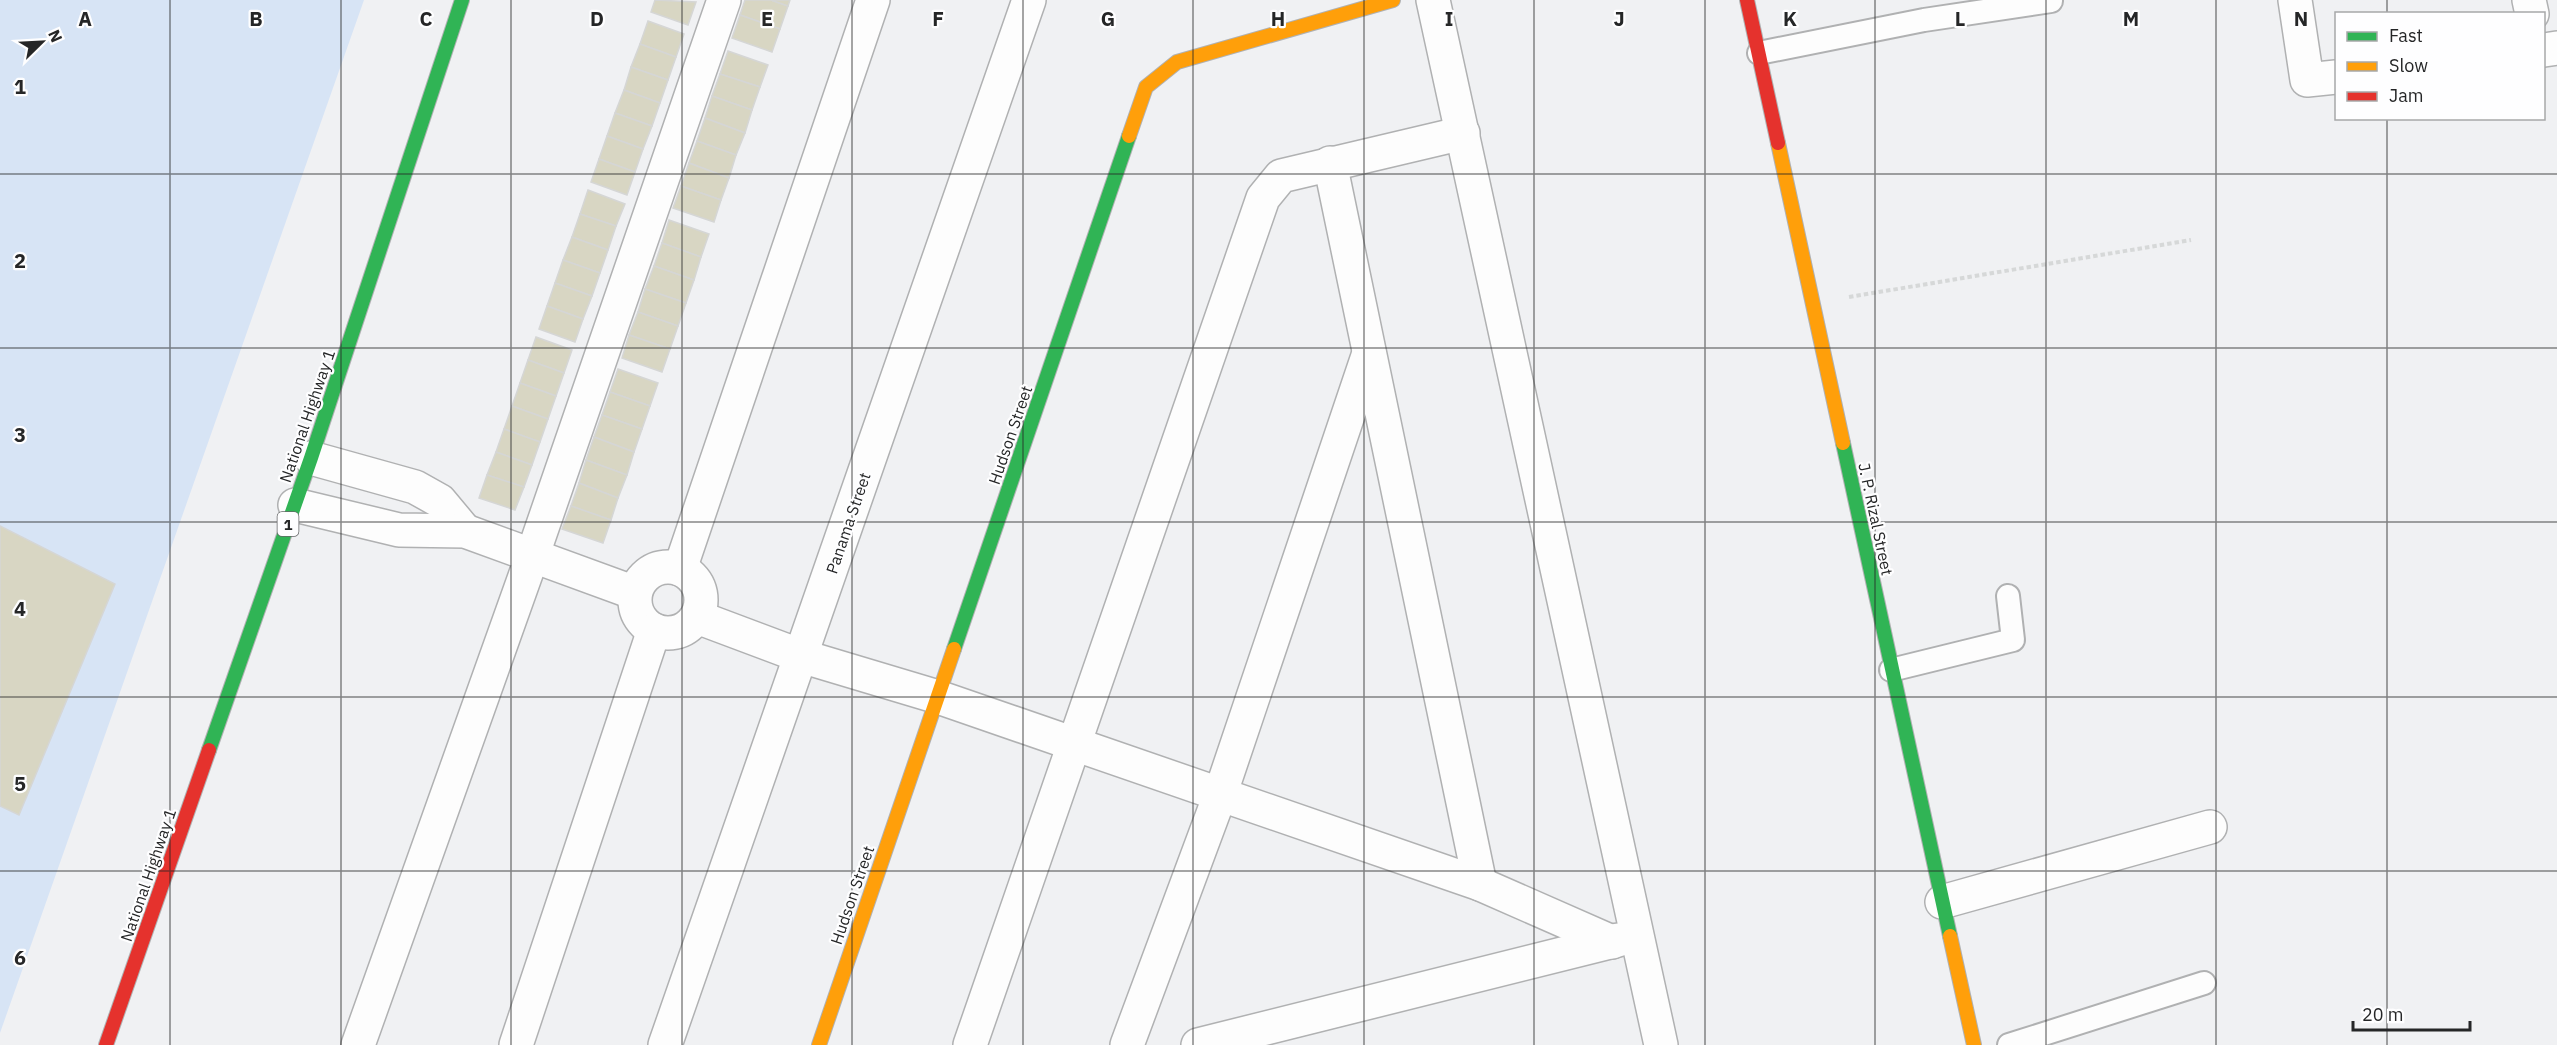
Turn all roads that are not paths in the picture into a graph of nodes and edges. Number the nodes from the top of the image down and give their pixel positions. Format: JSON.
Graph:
{"nodes":[{"id":1,"x":462,"y":0,"type":"edge"},
{"id":2,"x":724,"y":0,"type":"edge"},
{"id":3,"x":873,"y":0,"type":"edge"},
{"id":4,"x":1029,"y":0,"type":"edge"},
{"id":5,"x":1393,"y":0,"type":"edge"},
{"id":6,"x":1433,"y":0,"type":"edge"},
{"id":7,"x":1747,"y":0,"type":"edge"},
{"id":8,"x":2295,"y":0,"type":"edge"},
{"id":9,"x":2051,"y":1,"type":"edge"},
{"id":10,"x":1759,"y":52,"type":"junction"},
{"id":11,"x":2335,"y":77,"type":"edge"},
{"id":12,"x":1462,"y":133,"type":"junction"},
{"id":13,"x":1330,"y":163,"type":"junction"},
{"id":14,"x":1369,"y":351,"type":"junction"},
{"id":15,"x":311,"y":458,"type":"junction"},
{"id":16,"x":295,"y":505,"type":"junction"},
{"id":17,"x":465,"y":531,"type":"junction"},
{"id":18,"x":533,"y":554,"type":"junction"},
{"id":19,"x":680,"y":569,"type":"junction"},
{"id":20,"x":635,"y":593,"type":"junction"},
{"id":21,"x":2008,"y":596,"type":"dead end"},
{"id":22,"x":697,"y":617,"type":"junction"},
{"id":23,"x":654,"y":630,"type":"junction"},
{"id":24,"x":801,"y":656,"type":"junction"},
{"id":25,"x":1891,"y":669,"type":"junction"},
{"id":26,"x":938,"y":697,"type":"junction"},
{"id":27,"x":1074,"y":744,"type":"junction"},
{"id":28,"x":1220,"y":795,"type":"junction"},
{"id":29,"x":2210,"y":827,"type":"dead end"},
{"id":30,"x":1480,"y":884,"type":"junction"},
{"id":31,"x":1942,"y":902,"type":"junction"},
{"id":32,"x":1625,"y":939,"type":"junction"},
{"id":33,"x":2204,"y":983,"type":"dead end"},
{"id":34,"x":106,"y":1045,"type":"edge"},
{"id":35,"x":358,"y":1045,"type":"edge"},
{"id":36,"x":516,"y":1045,"type":"edge"},
{"id":37,"x":665,"y":1045,"type":"edge"},
{"id":38,"x":819,"y":1045,"type":"edge"},
{"id":39,"x":970,"y":1045,"type":"edge"},
{"id":40,"x":1127,"y":1045,"type":"edge"},
{"id":41,"x":1197,"y":1045,"type":"edge"},
{"id":42,"x":1661,"y":1045,"type":"edge"},
{"id":43,"x":1974,"y":1045,"type":"edge"},
{"id":44,"x":2009,"y":1045,"type":"edge"}],
"edges":[{"from":1,"to":15,"type":"main road","name":"National Highway 1","number":"1"},
{"from":2,"to":18,"type":"street"},
{"from":3,"to":19,"type":"street"},
{"from":4,"to":24,"type":"street","name":"Panama Street"},
{"from":5,"to":26,"type":"main road","name":"Hudson Street"},
{"from":6,"to":12,"type":"street"},
{"from":7,"to":10,"type":"main road","name":"J. P. Rizal Street"},
{"from":8,"to":11,"type":"street"},
{"from":9,"to":10,"type":"lane"},
{"from":10,"to":25,"type":"main road","name":"J. P. Rizal Street"},
{"from":12,"to":13,"type":"street"},
{"from":12,"to":32,"type":"street"},
{"from":13,"to":14,"type":"street"},
{"from":13,"to":27,"type":"street"},
{"from":14,"to":28,"type":"street"},
{"from":14,"to":30,"type":"street"},
{"from":15,"to":16,"type":"main road","name":"National Highway 1","number":"1"},
{"from":15,"to":17,"type":"street"},
{"from":16,"to":17,"type":"street"},
{"from":16,"to":34,"type":"main road","name":"National Highway 1","number":"1"},
{"from":17,"to":18,"type":"street"},
{"from":18,"to":20,"type":"street"},
{"from":18,"to":35,"type":"street"},
{"from":19,"to":20,"type":"street"},
{"from":19,"to":22,"type":"street"},
{"from":20,"to":23,"type":"street"},
{"from":21,"to":25,"type":"lane"},
{"from":22,"to":23,"type":"street"},
{"from":22,"to":24,"type":"street"},
{"from":23,"to":36,"type":"street"},
{"from":24,"to":26,"type":"street"},
{"from":24,"to":37,"type":"street","name":"Panama Street"},
{"from":25,"to":31,"type":"main road","name":"J. P. Rizal Street"},
{"from":26,"to":27,"type":"street"},
{"from":26,"to":38,"type":"main road","name":"Hudson Street"},
{"from":27,"to":28,"type":"street"},
{"from":27,"to":39,"type":"street"},
{"from":28,"to":30,"type":"street"},
{"from":28,"to":40,"type":"street"},
{"from":29,"to":31,"type":"street"},
{"from":30,"to":32,"type":"street"},
{"from":31,"to":43,"type":"main road","name":"J. P. Rizal Street"},
{"from":32,"to":41,"type":"street"},
{"from":32,"to":42,"type":"street"},
{"from":33,"to":44,"type":"lane"}]}
